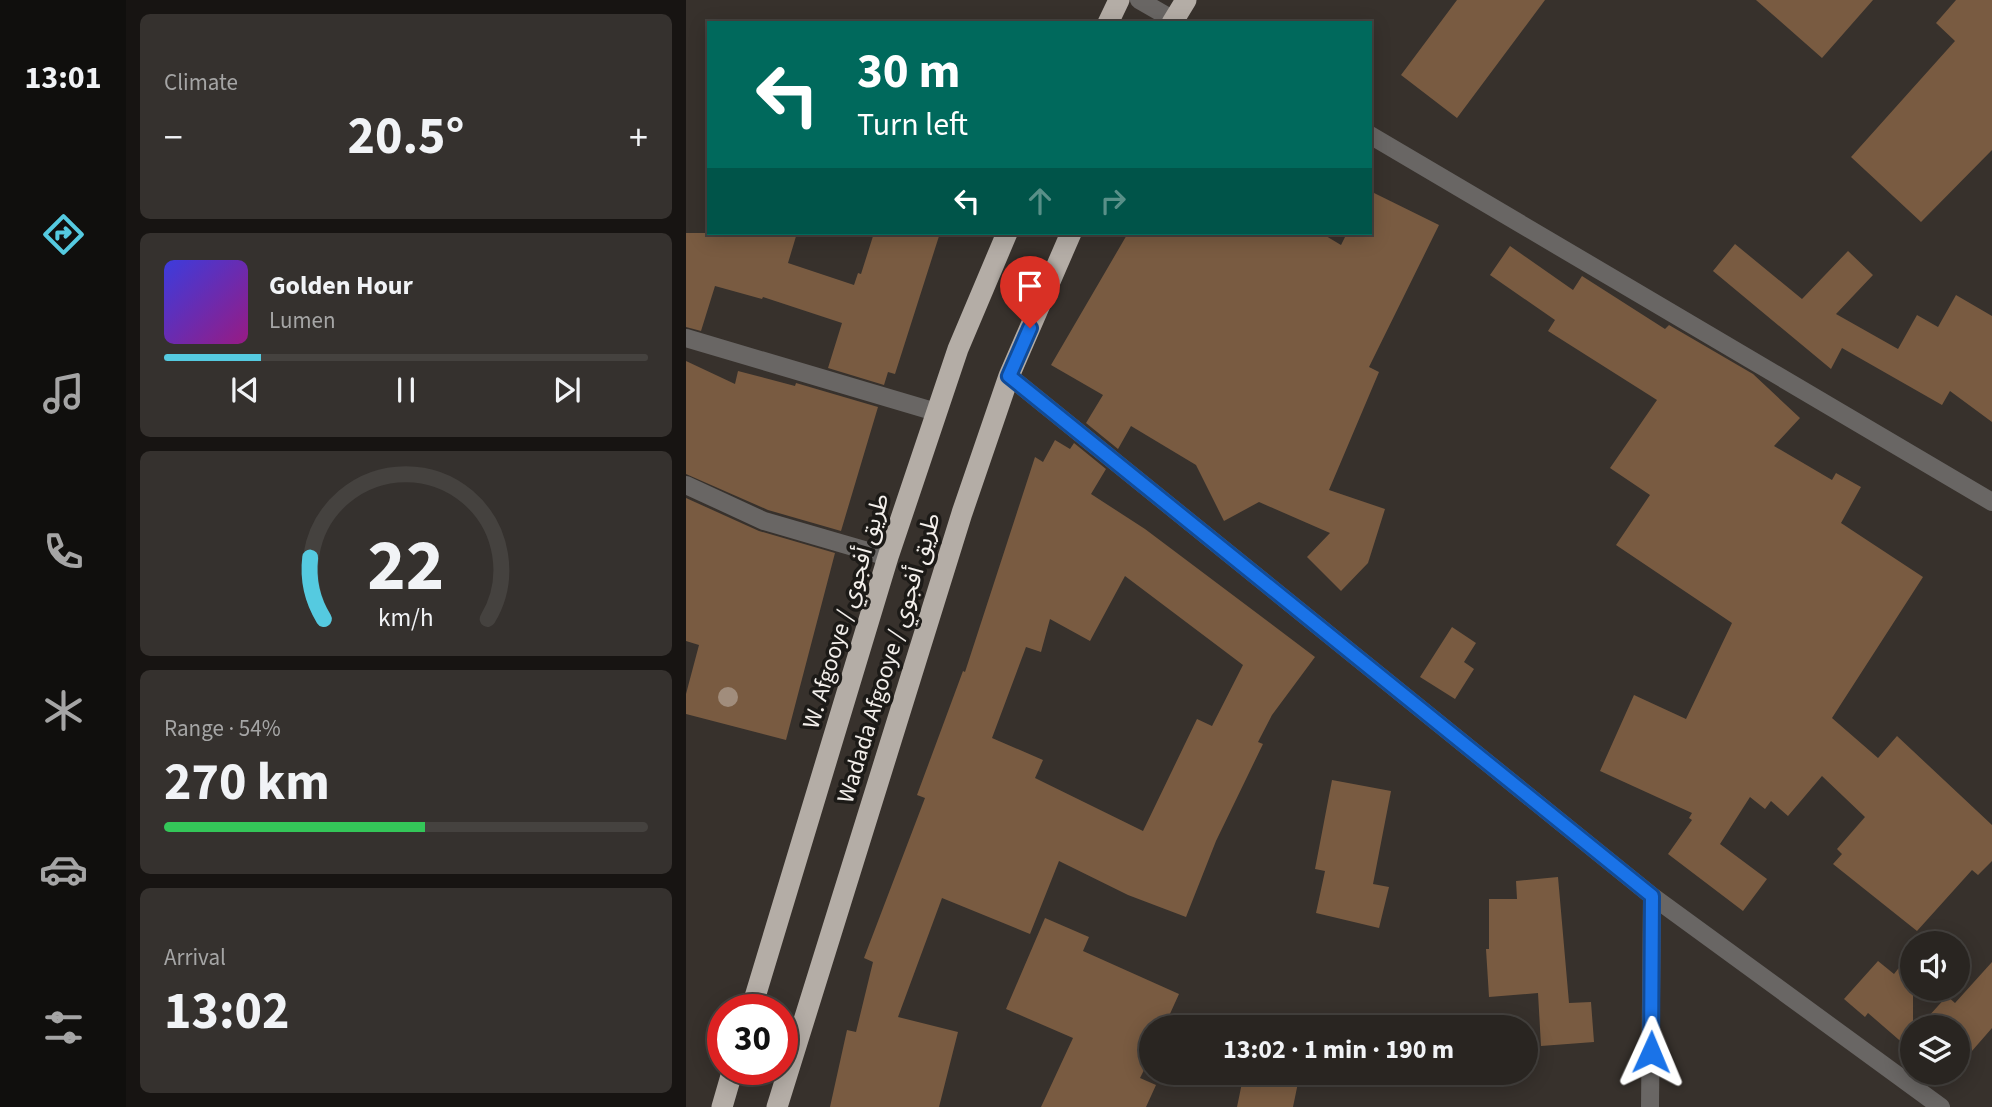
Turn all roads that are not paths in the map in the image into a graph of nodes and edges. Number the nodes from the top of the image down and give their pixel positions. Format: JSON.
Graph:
{"nodes":[{"id":1,"x":1119,"y":0,"type":"edge"},
{"id":2,"x":1139,"y":0,"type":"edge"},
{"id":3,"x":1186,"y":0,"type":"edge"},
{"id":4,"x":1109,"y":21,"type":"edge"},
{"id":5,"x":1173,"y":21,"type":"edge"},
{"id":6,"x":1176,"y":21,"type":"edge"},
{"id":7,"x":1372,"y":136,"type":"edge"},
{"id":8,"x":1006,"y":235,"type":"edge"},
{"id":9,"x":1070,"y":235,"type":"edge"},
{"id":10,"x":686,"y":338,"type":"edge"},
{"id":11,"x":1009,"y":376,"type":"junction"},
{"id":12,"x":936,"y":412,"type":"junction"},
{"id":13,"x":686,"y":485,"type":"edge"},
{"id":14,"x":1992,"y":502,"type":"edge"},
{"id":15,"x":888,"y":557,"type":"junction"},
{"id":16,"x":1652,"y":896,"type":"junction"},
{"id":17,"x":756,"y":994,"type":"edge"},
{"id":18,"x":728,"y":1085,"type":"edge"},
{"id":19,"x":722,"y":1107,"type":"edge"},
{"id":20,"x":777,"y":1107,"type":"edge"},
{"id":21,"x":1650,"y":1107,"type":"edge"},
{"id":22,"x":1941,"y":1107,"type":"edge"}],
"edges":[{"from":1,"to":4,"type":"highway"},
{"from":2,"to":5,"type":"street"},
{"from":3,"to":6,"type":"highway"},
{"from":7,"to":14,"type":"street"},
{"from":8,"to":12,"type":"highway","name":"W. Afgooye / طريق أفجوي"},
{"from":9,"to":11,"type":"highway","name":"Wadada Afgooye / طريق أفجوي"},
{"from":10,"to":12,"type":"street"},
{"from":11,"to":16,"type":"street"},
{"from":11,"to":20,"type":"highway","name":"Wadada Afgooye / طريق أفجوي"},
{"from":12,"to":15,"type":"highway","name":"W. Afgooye / طريق أفجوي"},
{"from":13,"to":15,"type":"street"},
{"from":15,"to":17,"type":"highway","name":"W. Afgooye / طريق أفجوي"},
{"from":16,"to":21,"type":"street"},
{"from":16,"to":22,"type":"street"},
{"from":18,"to":19,"type":"highway"}]}
